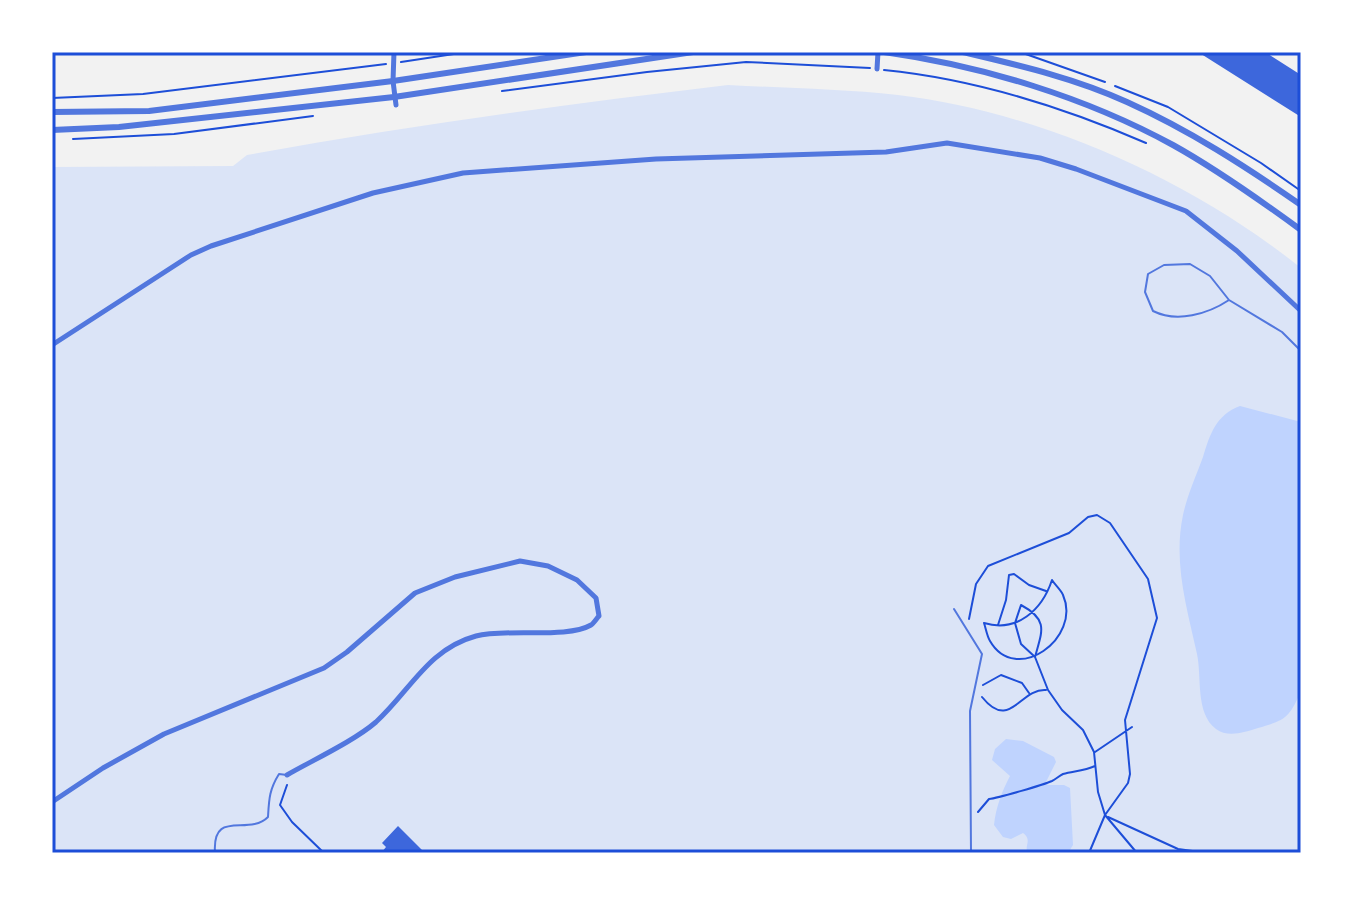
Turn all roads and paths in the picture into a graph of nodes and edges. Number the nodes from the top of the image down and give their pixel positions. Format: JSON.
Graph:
{"nodes":[{"id":1,"x":394,"y":52,"type":"edge"},
{"id":2,"x":467,"y":52,"type":"edge"},
{"id":3,"x":586,"y":52,"type":"edge"},
{"id":4,"x":693,"y":52,"type":"edge"},
{"id":5,"x":881,"y":52,"type":"edge"},
{"id":6,"x":963,"y":52,"type":"edge"},
{"id":7,"x":394,"y":63,"type":"junction"},
{"id":8,"x":877,"y":69,"type":"junction"},
{"id":9,"x":393,"y":81,"type":"junction"},
{"id":10,"x":490,"y":92,"type":"dead end"},
{"id":11,"x":52,"y":98,"type":"edge"},
{"id":12,"x":395,"y":101,"type":"junction"},
{"id":13,"x":52,"y":112,"type":"edge"},
{"id":14,"x":324,"y":114,"type":"dead end"},
{"id":15,"x":52,"y":130,"type":"edge"},
{"id":16,"x":66,"y":139,"type":"dead end"},
{"id":17,"x":1157,"y":147,"type":"dead end"},
{"id":18,"x":1301,"y":205,"type":"edge"},
{"id":19,"x":1301,"y":230,"type":"edge"},
{"id":20,"x":1229,"y":300,"type":"junction"},
{"id":21,"x":1301,"y":311,"type":"edge"},
{"id":22,"x":52,"y":345,"type":"edge"},
{"id":23,"x":1301,"y":351,"type":"edge"},
{"id":24,"x":1048,"y":592,"type":"junction"},
{"id":25,"x":954,"y":609,"type":"dead end"},
{"id":26,"x":1033,"y":612,"type":"junction"},
{"id":27,"x":1015,"y":623,"type":"junction"},
{"id":28,"x":998,"y":626,"type":"junction"},
{"id":29,"x":967,"y":628,"type":"junction"},
{"id":30,"x":1035,"y":657,"type":"junction"},
{"id":31,"x":976,"y":690,"type":"junction"},
{"id":32,"x":1048,"y":690,"type":"junction"},
{"id":33,"x":1029,"y":693,"type":"junction"},
{"id":34,"x":1132,"y":727,"type":"dead end"},
{"id":35,"x":1125,"y":731,"type":"junction"},
{"id":36,"x":1094,"y":752,"type":"junction"},
{"id":37,"x":1096,"y":766,"type":"junction"},
{"id":38,"x":287,"y":775,"type":"joint"},
{"id":39,"x":287,"y":785,"type":"dead end"},
{"id":40,"x":52,"y":802,"type":"edge"},
{"id":41,"x":1105,"y":815,"type":"junction"},
{"id":42,"x":969,"y":824,"type":"junction"},
{"id":43,"x":215,"y":853,"type":"edge"},
{"id":44,"x":324,"y":853,"type":"edge"},
{"id":45,"x":971,"y":853,"type":"edge"},
{"id":46,"x":1089,"y":853,"type":"edge"},
{"id":47,"x":1137,"y":853,"type":"edge"},
{"id":48,"x":1207,"y":853,"type":"edge"}],
"edges":[{"from":1,"to":7,"type":"street"},
{"from":2,"to":7,"type":"path"},
{"from":3,"to":9,"type":"street"},
{"from":4,"to":12,"type":"street"},
{"from":5,"to":8,"type":"street"},
{"from":5,"to":19,"type":"street"},
{"from":6,"to":18,"type":"street"},
{"from":7,"to":9,"type":"street"},
{"from":7,"to":11,"type":"path"},
{"from":8,"to":10,"type":"path"},
{"from":8,"to":17,"type":"path"},
{"from":9,"to":12,"type":"street"},
{"from":9,"to":13,"type":"street"},
{"from":12,"to":15,"type":"street"},
{"from":14,"to":16,"type":"path"},
{"from":20,"to":20,"type":"lane"},
{"from":20,"to":23,"type":"lane"},
{"from":21,"to":22,"type":"street"},
{"from":24,"to":26,"type":"path"},
{"from":24,"to":28,"type":"path"},
{"from":24,"to":30,"type":"path"},
{"from":25,"to":29,"type":"lane"},
{"from":26,"to":27,"type":"path"},
{"from":26,"to":27,"type":"path"},
{"from":26,"to":30,"type":"path"},
{"from":27,"to":28,"type":"path"},
{"from":27,"to":30,"type":"path"},
{"from":28,"to":30,"type":"path"},
{"from":29,"to":31,"type":"lane"},
{"from":29,"to":35,"type":"path"},
{"from":30,"to":32,"type":"path"},
{"from":31,"to":33,"type":"path"},
{"from":31,"to":33,"type":"path"},
{"from":31,"to":42,"type":"lane"},
{"from":32,"to":33,"type":"path"},
{"from":32,"to":36,"type":"path"},
{"from":34,"to":35,"type":"path"},
{"from":35,"to":36,"type":"path"},
{"from":35,"to":41,"type":"path"},
{"from":36,"to":37,"type":"path"},
{"from":37,"to":41,"type":"path"},
{"from":37,"to":42,"type":"path"},
{"from":38,"to":40,"type":"street"},
{"from":38,"to":43,"type":"lane"},
{"from":39,"to":44,"type":"path"},
{"from":41,"to":46,"type":"path"},
{"from":41,"to":47,"type":"path"},
{"from":41,"to":48,"type":"path"},
{"from":42,"to":45,"type":"lane"}]}
